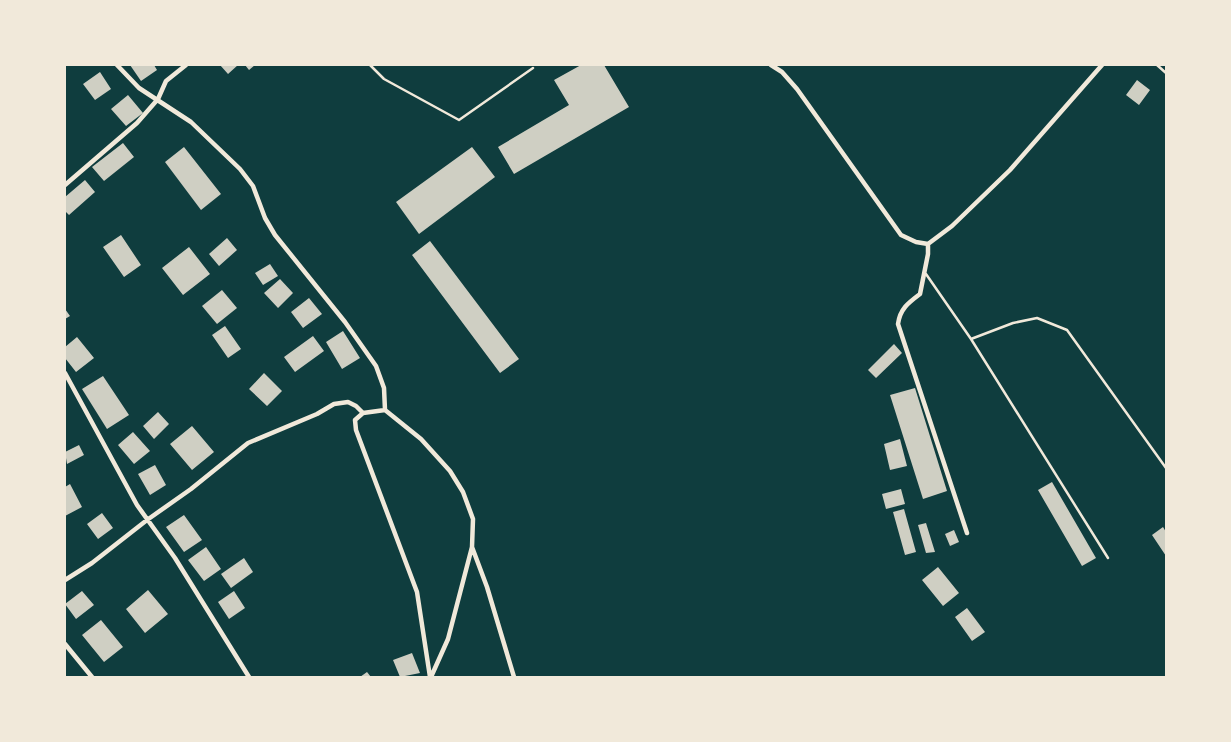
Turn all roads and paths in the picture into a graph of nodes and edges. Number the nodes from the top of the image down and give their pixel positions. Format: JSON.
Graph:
{"nodes":[{"id":1,"x":117,"y":65,"type":"edge"},
{"id":2,"x":186,"y":65,"type":"edge"},
{"id":3,"x":370,"y":65,"type":"edge"},
{"id":4,"x":771,"y":65,"type":"edge"},
{"id":5,"x":1102,"y":65,"type":"edge"},
{"id":6,"x":1157,"y":65,"type":"edge"},
{"id":7,"x":533,"y":68,"type":"dead end"},
{"id":8,"x":1166,"y":73,"type":"edge"},
{"id":9,"x":158,"y":99,"type":"junction"},
{"id":10,"x":65,"y":185,"type":"edge"},
{"id":11,"x":928,"y":244,"type":"junction"},
{"id":12,"x":923,"y":271,"type":"junction"},
{"id":13,"x":971,"y":338,"type":"junction"},
{"id":14,"x":65,"y":373,"type":"edge"},
{"id":15,"x":385,"y":410,"type":"junction"},
{"id":16,"x":363,"y":414,"type":"junction"},
{"id":17,"x":1166,"y":468,"type":"edge"},
{"id":18,"x":147,"y":520,"type":"junction"},
{"id":19,"x":967,"y":533,"type":"dead end"},
{"id":20,"x":472,"y":547,"type":"junction"},
{"id":21,"x":1108,"y":558,"type":"dead end"},
{"id":22,"x":65,"y":580,"type":"edge"},
{"id":23,"x":65,"y":644,"type":"edge"},
{"id":24,"x":92,"y":677,"type":"edge"},
{"id":25,"x":250,"y":677,"type":"edge"},
{"id":26,"x":430,"y":677,"type":"edge"},
{"id":27,"x":514,"y":677,"type":"edge"}],
"edges":[{"from":1,"to":9,"type":"street"},
{"from":2,"to":9,"type":"street"},
{"from":3,"to":7,"type":"lane"},
{"from":4,"to":11,"type":"street"},
{"from":5,"to":11,"type":"street"},
{"from":6,"to":8,"type":"lane"},
{"from":9,"to":10,"type":"street"},
{"from":9,"to":15,"type":"street"},
{"from":11,"to":12,"type":"street"},
{"from":12,"to":13,"type":"lane"},
{"from":12,"to":19,"type":"street"},
{"from":13,"to":17,"type":"lane"},
{"from":13,"to":21,"type":"lane"},
{"from":14,"to":18,"type":"street"},
{"from":15,"to":16,"type":"street"},
{"from":15,"to":20,"type":"street"},
{"from":16,"to":18,"type":"street"},
{"from":16,"to":26,"type":"street"},
{"from":18,"to":22,"type":"street"},
{"from":18,"to":25,"type":"street"},
{"from":20,"to":26,"type":"street"},
{"from":20,"to":27,"type":"street"},
{"from":23,"to":24,"type":"street"}]}
